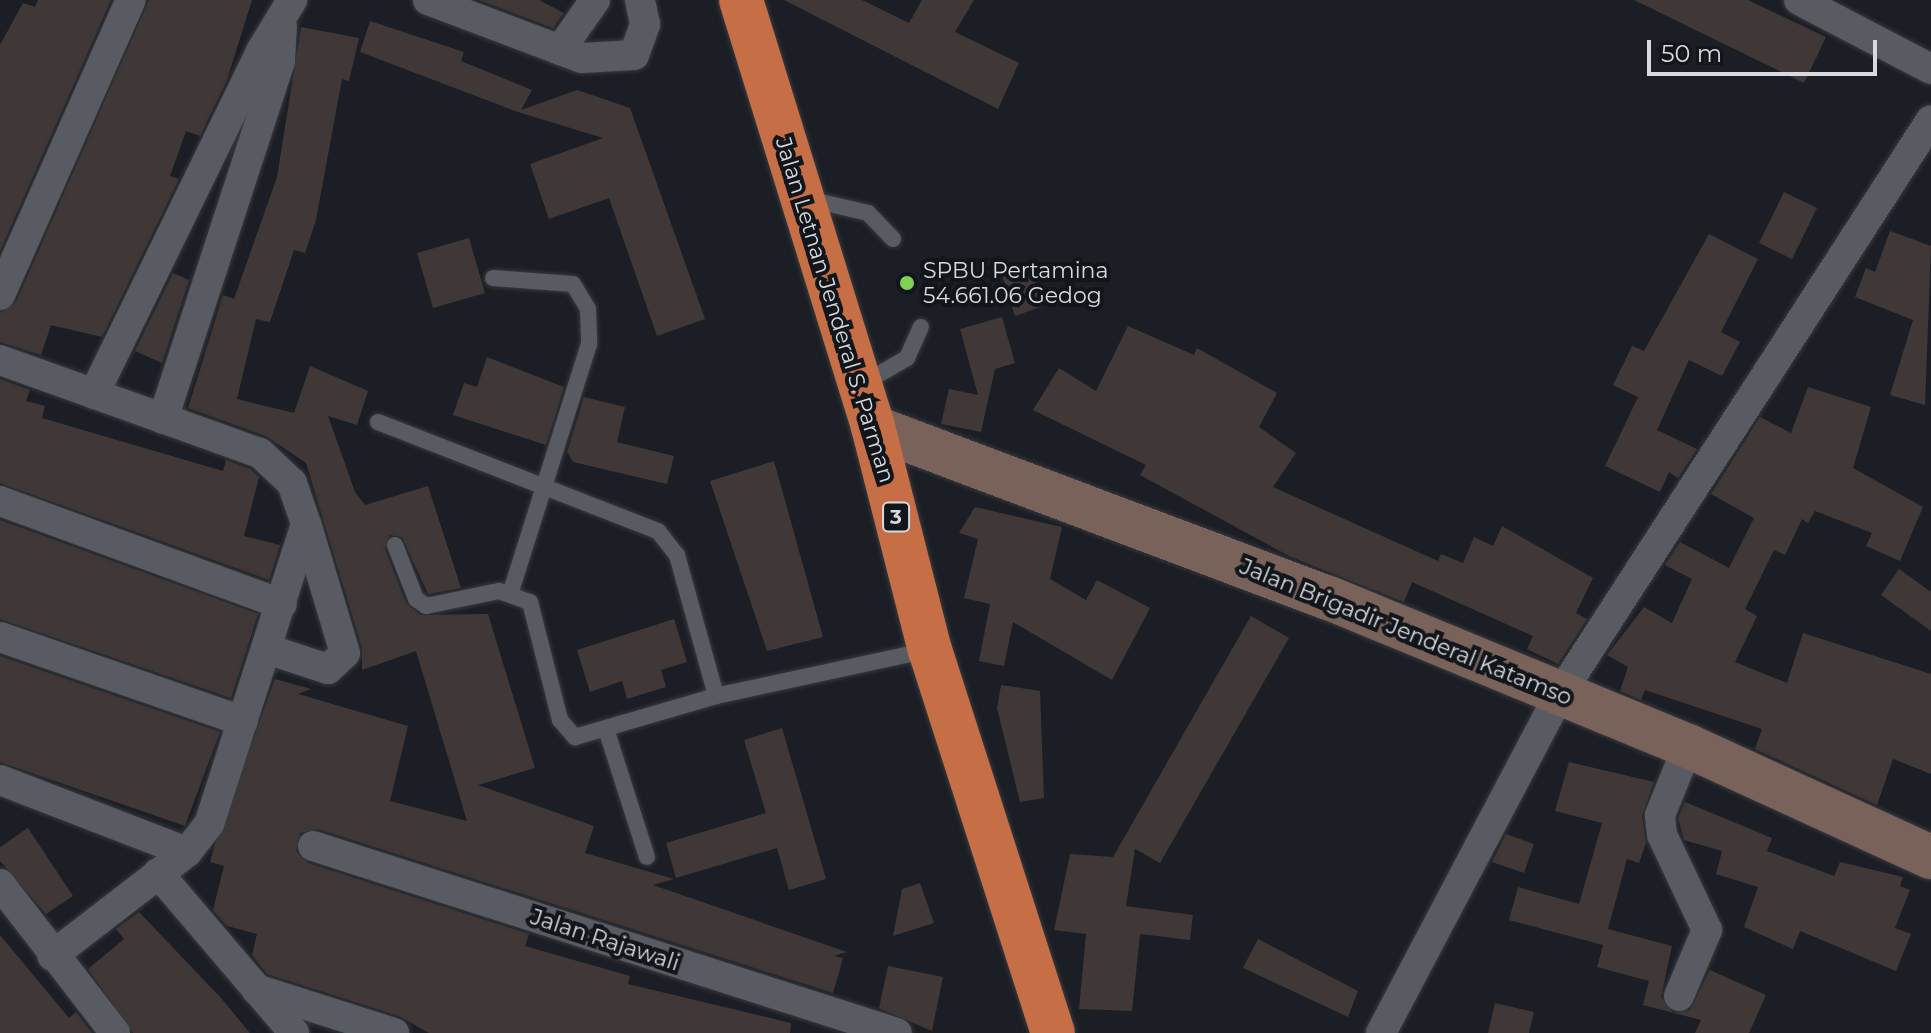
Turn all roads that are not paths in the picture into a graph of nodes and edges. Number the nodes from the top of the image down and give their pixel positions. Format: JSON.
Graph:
{"nodes":[{"id":1,"x":131,"y":0,"type":"edge"},
{"id":2,"x":428,"y":0,"type":"edge"},
{"id":3,"x":595,"y":0,"type":"edge"},
{"id":4,"x":640,"y":0,"type":"edge"},
{"id":5,"x":741,"y":0,"type":"edge"},
{"id":6,"x":1799,"y":0,"type":"edge"},
{"id":7,"x":287,"y":13,"type":"edge"},
{"id":8,"x":560,"y":50,"type":"junction"},
{"id":9,"x":1931,"y":69,"type":"edge"},
{"id":10,"x":1931,"y":120,"type":"edge"},
{"id":11,"x":803,"y":198,"type":"junction"},
{"id":12,"x":893,"y":239,"type":"dead end"},
{"id":13,"x":493,"y":278,"type":"dead end"},
{"id":14,"x":0,"y":295,"type":"edge"},
{"id":15,"x":921,"y":327,"type":"dead end"},
{"id":16,"x":0,"y":360,"type":"edge"},
{"id":17,"x":860,"y":385,"type":"junction"},
{"id":18,"x":94,"y":394,"type":"junction"},
{"id":19,"x":163,"y":419,"type":"junction"},
{"id":20,"x":378,"y":422,"type":"dead end"},
{"id":21,"x":873,"y":427,"type":"junction"},
{"id":22,"x":542,"y":480,"type":"junction"},
{"id":23,"x":0,"y":501,"type":"edge"},
{"id":24,"x":306,"y":524,"type":"junction"},
{"id":25,"x":395,"y":545,"type":"dead end"},
{"id":26,"x":511,"y":592,"type":"junction"},
{"id":27,"x":282,"y":604,"type":"junction"},
{"id":28,"x":0,"y":637,"type":"edge"},
{"id":29,"x":267,"y":649,"type":"junction"},
{"id":30,"x":930,"y":650,"type":"junction"},
{"id":31,"x":1560,"y":694,"type":"junction"},
{"id":32,"x":716,"y":696,"type":"junction"},
{"id":33,"x":243,"y":721,"type":"junction"},
{"id":34,"x":607,"y":732,"type":"junction"},
{"id":35,"x":1688,"y":746,"type":"junction"},
{"id":36,"x":0,"y":780,"type":"edge"},
{"id":37,"x":313,"y":846,"type":"dead end"},
{"id":38,"x":187,"y":852,"type":"junction"},
{"id":39,"x":647,"y":857,"type":"dead end"},
{"id":40,"x":1931,"y":857,"type":"edge"},
{"id":41,"x":158,"y":873,"type":"junction"},
{"id":42,"x":0,"y":884,"type":"edge"},
{"id":43,"x":52,"y":956,"type":"junction"},
{"id":44,"x":253,"y":988,"type":"junction"},
{"id":45,"x":1679,"y":996,"type":"dead end"},
{"id":46,"x":115,"y":1033,"type":"edge"},
{"id":47,"x":294,"y":1033,"type":"edge"},
{"id":48,"x":394,"y":1033,"type":"edge"},
{"id":49,"x":897,"y":1033,"type":"edge"},
{"id":50,"x":1053,"y":1033,"type":"edge"},
{"id":51,"x":1381,"y":1033,"type":"edge"}],
"edges":[{"from":1,"to":14,"type":"street"},
{"from":2,"to":8,"type":"street"},
{"from":3,"to":8,"type":"street"},
{"from":4,"to":8,"type":"street"},
{"from":5,"to":11,"type":"highway","name":"Jalan Letnan Jenderal S. Parman","number":"3"},
{"from":6,"to":9,"type":"street"},
{"from":7,"to":18,"type":"street"},
{"from":7,"to":19,"type":"street"},
{"from":10,"to":31,"type":"street"},
{"from":11,"to":12,"type":"lane"},
{"from":11,"to":17,"type":"highway","name":"Jalan Letnan Jenderal S. Parman","number":"3"},
{"from":13,"to":22,"type":"lane"},
{"from":15,"to":17,"type":"lane"},
{"from":16,"to":18,"type":"street"},
{"from":17,"to":21,"type":"highway","name":"Jalan Letnan Jenderal S. Parman","number":"3"},
{"from":18,"to":19,"type":"street"},
{"from":19,"to":24,"type":"street"},
{"from":20,"to":22,"type":"lane"},
{"from":21,"to":30,"type":"highway","name":"Jalan Letnan Jenderal S. Parman","number":"3"},
{"from":21,"to":31,"type":"street","name":"Jalan Brigadir Jenderal Katamso"},
{"from":22,"to":26,"type":"lane"},
{"from":22,"to":32,"type":"lane"},
{"from":23,"to":27,"type":"street"},
{"from":24,"to":27,"type":"street"},
{"from":24,"to":29,"type":"street"},
{"from":25,"to":26,"type":"lane"},
{"from":26,"to":34,"type":"lane"},
{"from":27,"to":29,"type":"street"},
{"from":28,"to":33,"type":"street"},
{"from":29,"to":33,"type":"street"},
{"from":30,"to":32,"type":"lane"},
{"from":30,"to":50,"type":"highway","name":"Jalan Letnan Jenderal S. Parman","number":"3"},
{"from":31,"to":35,"type":"street","name":"Jalan Brigadir Jenderal Katamso"},
{"from":31,"to":51,"type":"street"},
{"from":32,"to":34,"type":"lane"},
{"from":33,"to":38,"type":"street"},
{"from":34,"to":39,"type":"lane"},
{"from":35,"to":40,"type":"street","name":"Jalan Brigadir Jenderal Katamso"},
{"from":35,"to":45,"type":"street"},
{"from":36,"to":38,"type":"street"},
{"from":37,"to":49,"type":"street","name":"Jalan Rajawali"},
{"from":38,"to":41,"type":"street"},
{"from":41,"to":43,"type":"street"},
{"from":41,"to":44,"type":"street"},
{"from":42,"to":43,"type":"street"},
{"from":43,"to":46,"type":"street"},
{"from":44,"to":47,"type":"street"},
{"from":44,"to":48,"type":"street"}]}
